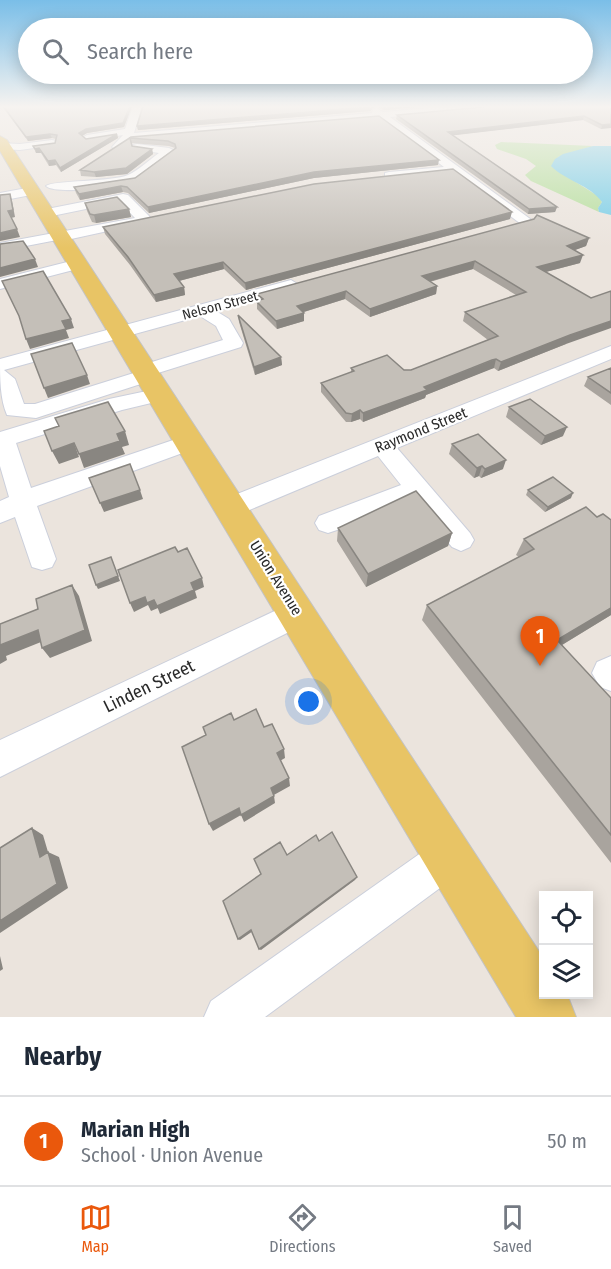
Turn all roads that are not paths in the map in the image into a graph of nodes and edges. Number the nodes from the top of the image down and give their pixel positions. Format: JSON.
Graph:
{"nodes":[{"id":1,"x":7,"y":153,"type":"edge"},
{"id":2,"x":166,"y":153,"type":"edge"},
{"id":3,"x":434,"y":153,"type":"edge"},
{"id":4,"x":455,"y":169,"type":"junction"},
{"id":5,"x":73,"y":174,"type":"dead end"},
{"id":6,"x":372,"y":178,"type":"edge"},
{"id":7,"x":52,"y":186,"type":"junction"},
{"id":8,"x":32,"y":191,"type":"junction"},
{"id":9,"x":0,"y":196,"type":"edge"},
{"id":10,"x":46,"y":213,"type":"junction"},
{"id":11,"x":503,"y":227,"type":"edge"},
{"id":12,"x":61,"y":236,"type":"junction"},
{"id":13,"x":0,"y":247,"type":"edge"},
{"id":14,"x":80,"y":264,"type":"junction"},
{"id":15,"x":307,"y":281,"type":"edge"},
{"id":16,"x":0,"y":284,"type":"edge"},
{"id":17,"x":203,"y":310,"type":"junction"},
{"id":18,"x":122,"y":332,"type":"junction"},
{"id":19,"x":611,"y":352,"type":"edge"},
{"id":20,"x":0,"y":365,"type":"edge"},
{"id":21,"x":0,"y":375,"type":"edge"},
{"id":22,"x":152,"y":380,"type":"junction"},
{"id":23,"x":191,"y":442,"type":"junction"},
{"id":24,"x":382,"y":446,"type":"junction"},
{"id":25,"x":417,"y":488,"type":"junction"},
{"id":26,"x":23,"y":501,"type":"junction"},
{"id":27,"x":231,"y":507,"type":"junction"},
{"id":28,"x":0,"y":513,"type":"edge"},
{"id":29,"x":328,"y":523,"type":"dead end"},
{"id":30,"x":461,"y":540,"type":"dead end"},
{"id":31,"x":42,"y":559,"type":"dead end"},
{"id":32,"x":298,"y":613,"type":"junction"},
{"id":33,"x":611,"y":671,"type":"edge"},
{"id":34,"x":611,"y":676,"type":"edge"},
{"id":35,"x":0,"y":759,"type":"edge"},
{"id":36,"x":449,"y":856,"type":"junction"},
{"id":37,"x":227,"y":1017,"type":"edge"},
{"id":38,"x":549,"y":1017,"type":"edge"}],
"edges":[{"from":1,"to":8,"type":"main road","name":"Union Avenue"},
{"from":2,"to":7,"type":"street"},
{"from":3,"to":4,"type":"street"},
{"from":4,"to":6,"type":"street"},
{"from":4,"to":11,"type":"street"},
{"from":5,"to":7,"type":"street"},
{"from":7,"to":8,"type":"street"},
{"from":8,"to":9,"type":"street"},
{"from":8,"to":10,"type":"main road","name":"Union Avenue"},
{"from":10,"to":12,"type":"main road","name":"Union Avenue"},
{"from":10,"to":12,"type":"street"},
{"from":12,"to":13,"type":"street"},
{"from":12,"to":14,"type":"main road","name":"Union Avenue"},
{"from":14,"to":16,"type":"street"},
{"from":14,"to":18,"type":"main road","name":"Union Avenue"},
{"from":15,"to":17,"type":"street","name":"Nelson Street"},
{"from":17,"to":18,"type":"street","name":"Nelson Street"},
{"from":17,"to":22,"type":"street"},
{"from":18,"to":20,"type":"street","name":"Nelson Street"},
{"from":18,"to":22,"type":"main road","name":"Union Avenue"},
{"from":19,"to":24,"type":"street","name":"Raymond Street"},
{"from":21,"to":22,"type":"street"},
{"from":22,"to":23,"type":"main road","name":"Union Avenue"},
{"from":22,"to":26,"type":"street"},
{"from":23,"to":26,"type":"street"},
{"from":23,"to":27,"type":"main road","name":"Union Avenue"},
{"from":24,"to":25,"type":"street"},
{"from":24,"to":27,"type":"street","name":"Raymond Street"},
{"from":25,"to":29,"type":"street"},
{"from":25,"to":30,"type":"street"},
{"from":26,"to":28,"type":"street"},
{"from":26,"to":31,"type":"street"},
{"from":27,"to":32,"type":"main road","name":"Union Avenue"},
{"from":32,"to":35,"type":"street","name":"Linden Street"},
{"from":32,"to":36,"type":"main road","name":"Union Avenue"},
{"from":33,"to":34,"type":"street"},
{"from":36,"to":37,"type":"street"},
{"from":36,"to":38,"type":"main road","name":"Union Avenue"}]}
